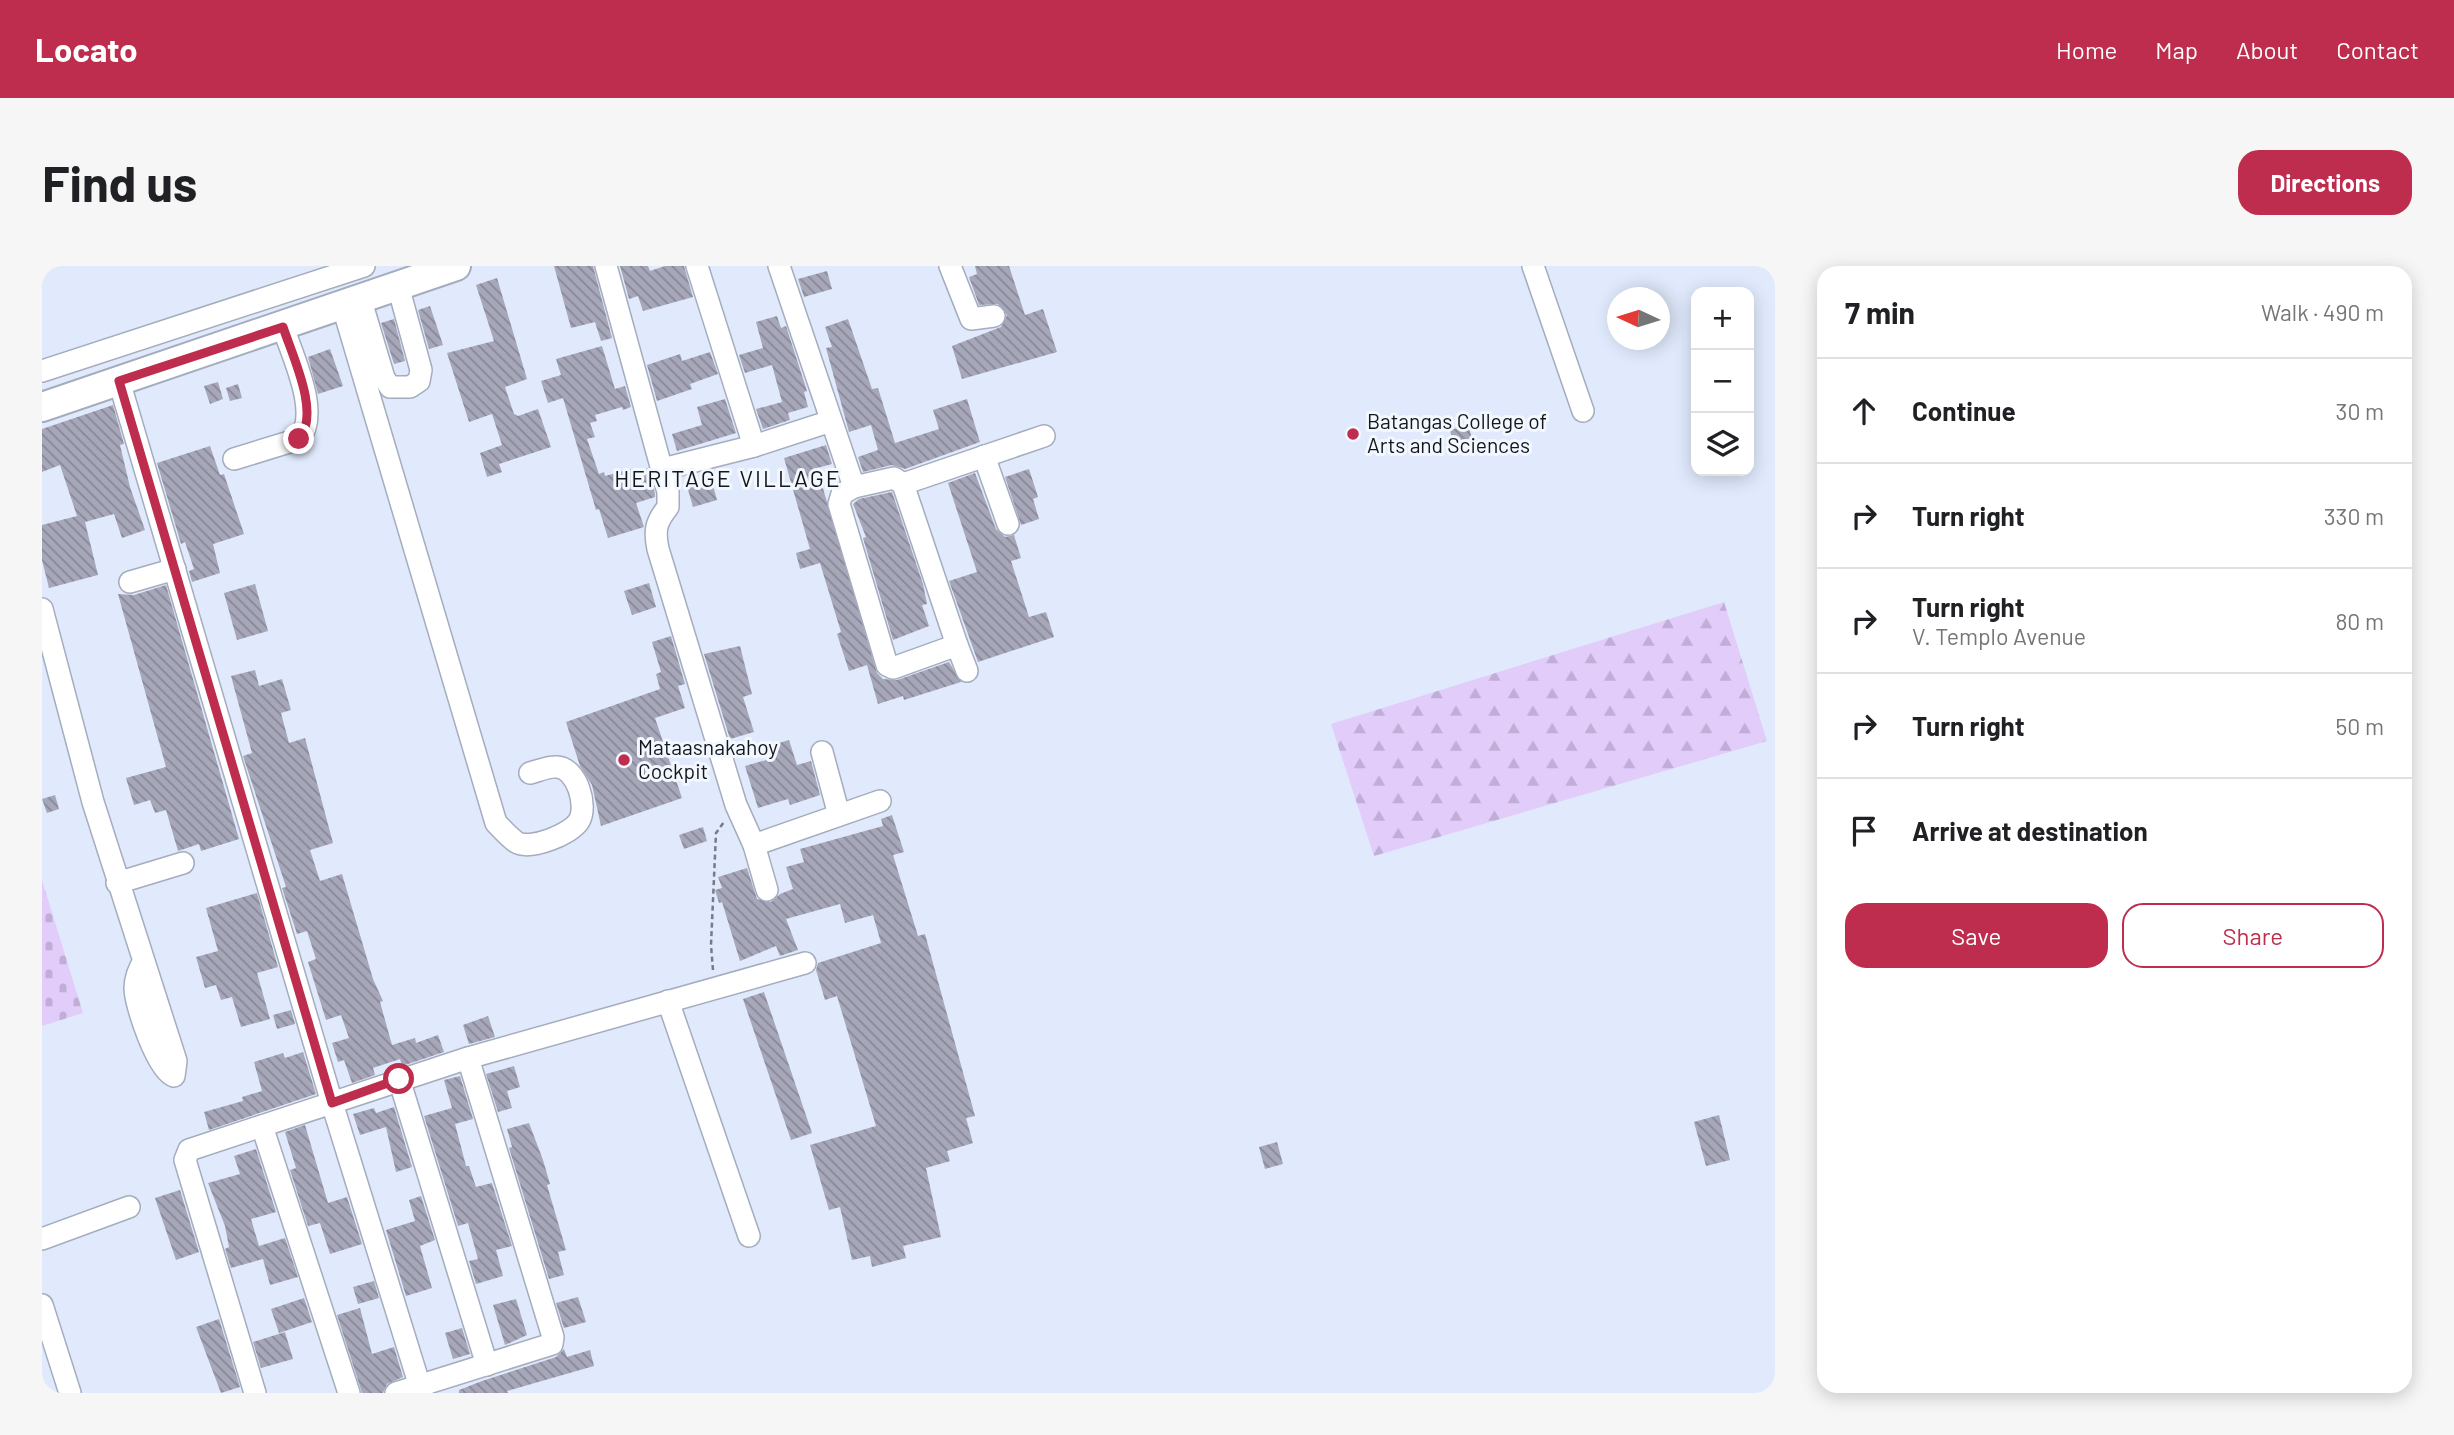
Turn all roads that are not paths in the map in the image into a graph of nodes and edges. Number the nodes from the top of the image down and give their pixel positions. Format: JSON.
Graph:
{"nodes":[{"id":1,"x":364,"y":266,"type":"edge"},
{"id":2,"x":456,"y":266,"type":"edge"},
{"id":3,"x":606,"y":266,"type":"edge"},
{"id":4,"x":697,"y":266,"type":"edge"},
{"id":5,"x":779,"y":266,"type":"edge"},
{"id":6,"x":950,"y":266,"type":"edge"},
{"id":7,"x":1533,"y":266,"type":"edge"},
{"id":8,"x":398,"y":286,"type":"junction"},
{"id":9,"x":352,"y":304,"type":"junction"},
{"id":10,"x":994,"y":316,"type":"dead end"},
{"id":11,"x":283,"y":327,"type":"junction"},
{"id":12,"x":42,"y":371,"type":"edge"},
{"id":13,"x":119,"y":381,"type":"junction"},
{"id":14,"x":42,"y":407,"type":"edge"},
{"id":15,"x":1583,"y":411,"type":"dead end"},
{"id":16,"x":831,"y":421,"type":"junction"},
{"id":17,"x":1044,"y":436,"type":"dead end"},
{"id":18,"x":754,"y":446,"type":"junction"},
{"id":19,"x":984,"y":456,"type":"junction"},
{"id":20,"x":234,"y":459,"type":"dead end"},
{"id":21,"x":663,"y":469,"type":"junction"},
{"id":22,"x":903,"y":484,"type":"junction"},
{"id":23,"x":854,"y":487,"type":"junction"},
{"id":24,"x":1008,"y":524,"type":"dead end"},
{"id":25,"x":174,"y":569,"type":"junction"},
{"id":26,"x":130,"y":582,"type":"dead end"},
{"id":27,"x":42,"y":609,"type":"edge"},
{"id":28,"x":957,"y":646,"type":"junction"},
{"id":29,"x":967,"y":671,"type":"dead end"},
{"id":30,"x":822,"y":752,"type":"dead end"},
{"id":31,"x":530,"y":773,"type":"dead end"},
{"id":32,"x":880,"y":801,"type":"dead end"},
{"id":33,"x":839,"y":815,"type":"junction"},
{"id":34,"x":754,"y":845,"type":"junction"},
{"id":35,"x":183,"y":863,"type":"dead end"},
{"id":36,"x":117,"y":883,"type":"junction"},
{"id":37,"x":767,"y":890,"type":"dead end"},
{"id":38,"x":805,"y":963,"type":"dead end"},
{"id":39,"x":668,"y":1001,"type":"junction"},
{"id":40,"x":159,"y":1037,"type":"dead end"},
{"id":41,"x":468,"y":1058,"type":"junction"},
{"id":42,"x":399,"y":1079,"type":"junction"},
{"id":43,"x":332,"y":1103,"type":"junction"},
{"id":44,"x":262,"y":1126,"type":"junction"},
{"id":45,"x":129,"y":1207,"type":"dead end"},
{"id":46,"x":749,"y":1236,"type":"dead end"},
{"id":47,"x":42,"y":1238,"type":"edge"},
{"id":48,"x":42,"y":1306,"type":"edge"},
{"id":49,"x":487,"y":1365,"type":"junction"},
{"id":50,"x":421,"y":1389,"type":"edge"},
{"id":51,"x":70,"y":1393,"type":"edge"},
{"id":52,"x":255,"y":1393,"type":"edge"},
{"id":53,"x":349,"y":1393,"type":"edge"},
{"id":54,"x":396,"y":1393,"type":"edge"}],
"edges":[{"from":1,"to":12,"type":"street"},
{"from":2,"to":8,"type":"main road"},
{"from":3,"to":21,"type":"street"},
{"from":4,"to":18,"type":"street"},
{"from":5,"to":16,"type":"street"},
{"from":6,"to":10,"type":"street"},
{"from":7,"to":15,"type":"street"},
{"from":8,"to":9,"type":"main road"},
{"from":8,"to":9,"type":"street"},
{"from":9,"to":11,"type":"main road"},
{"from":9,"to":31,"type":"street"},
{"from":11,"to":13,"type":"main road"},
{"from":11,"to":20,"type":"street"},
{"from":13,"to":14,"type":"main road"},
{"from":13,"to":25,"type":"street"},
{"from":16,"to":18,"type":"street"},
{"from":16,"to":23,"type":"street"},
{"from":17,"to":19,"type":"street"},
{"from":18,"to":21,"type":"street"},
{"from":19,"to":22,"type":"street"},
{"from":19,"to":24,"type":"street"},
{"from":21,"to":34,"type":"street"},
{"from":22,"to":23,"type":"street"},
{"from":22,"to":28,"type":"street"},
{"from":23,"to":28,"type":"street"},
{"from":25,"to":26,"type":"street"},
{"from":25,"to":43,"type":"street"},
{"from":27,"to":36,"type":"street"},
{"from":28,"to":29,"type":"street"},
{"from":30,"to":33,"type":"street"},
{"from":32,"to":33,"type":"street"},
{"from":33,"to":34,"type":"street"},
{"from":34,"to":37,"type":"street"},
{"from":35,"to":36,"type":"street"},
{"from":36,"to":40,"type":"street"},
{"from":38,"to":39,"type":"street"},
{"from":39,"to":41,"type":"street"},
{"from":39,"to":46,"type":"street"},
{"from":41,"to":42,"type":"street"},
{"from":41,"to":49,"type":"street"},
{"from":42,"to":43,"type":"street"},
{"from":42,"to":49,"type":"street"},
{"from":43,"to":44,"type":"street"},
{"from":43,"to":50,"type":"street"},
{"from":44,"to":52,"type":"street"},
{"from":44,"to":53,"type":"street"},
{"from":45,"to":47,"type":"street"},
{"from":48,"to":51,"type":"street"},
{"from":49,"to":50,"type":"street"},
{"from":50,"to":54,"type":"street"}]}
